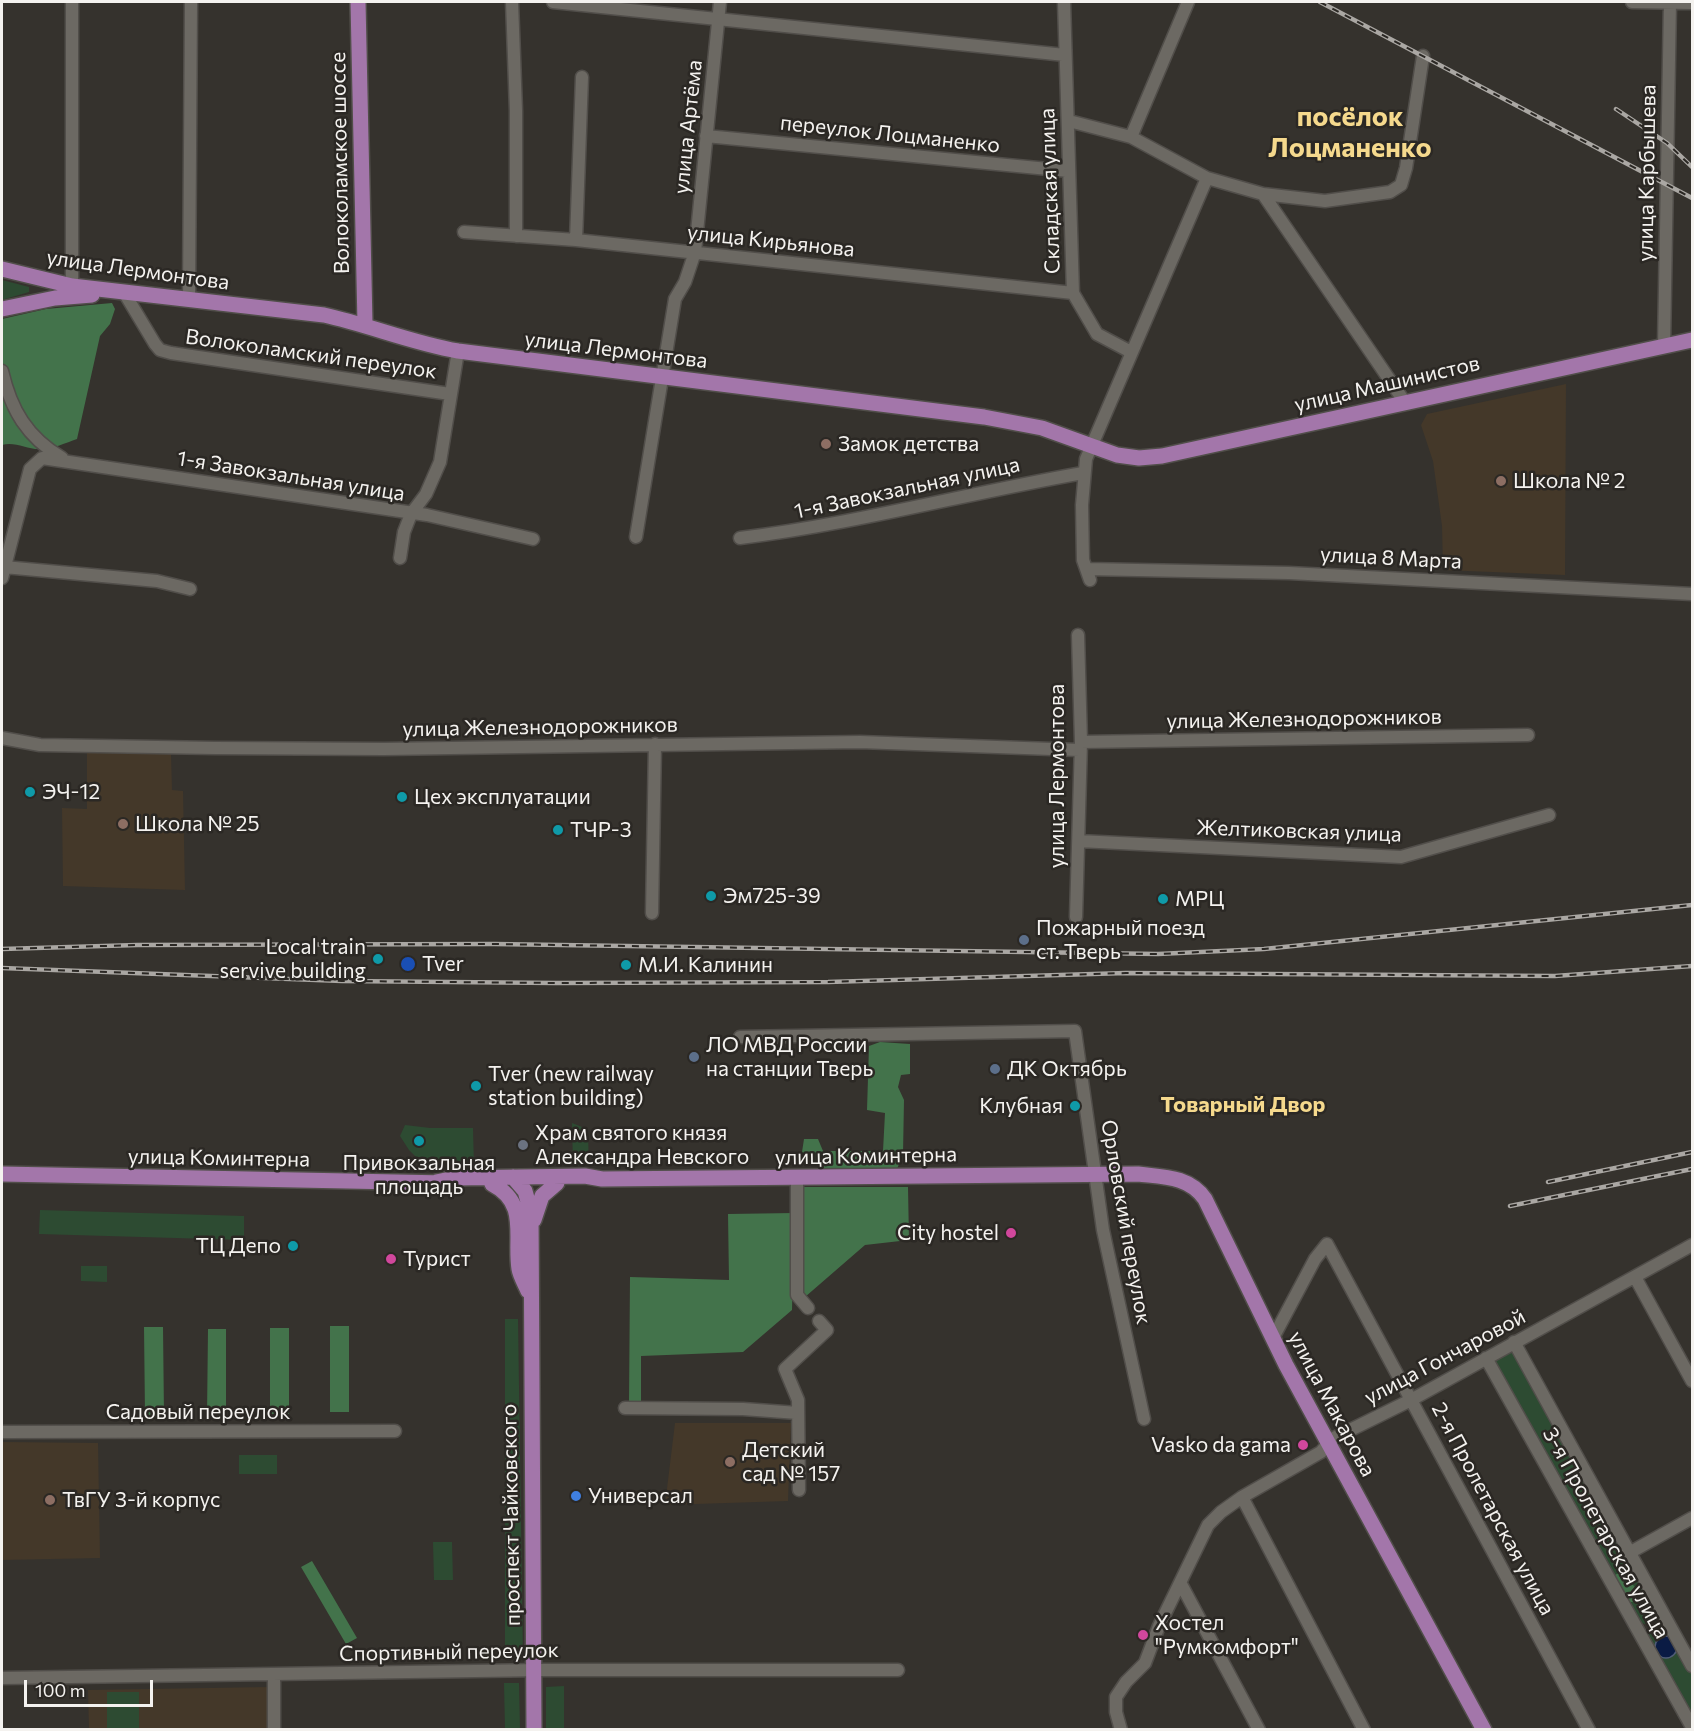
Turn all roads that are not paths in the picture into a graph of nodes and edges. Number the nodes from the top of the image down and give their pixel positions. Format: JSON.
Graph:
{"nodes":[{"id":1,"x":72,"y":2,"type":"edge"},
{"id":2,"x":191,"y":2,"type":"edge"},
{"id":3,"x":358,"y":2,"type":"edge"},
{"id":4,"x":512,"y":2,"type":"edge"},
{"id":5,"x":553,"y":2,"type":"edge"},
{"id":6,"x":720,"y":2,"type":"edge"},
{"id":7,"x":1064,"y":2,"type":"edge"},
{"id":8,"x":1188,"y":2,"type":"edge"},
{"id":9,"x":1632,"y":2,"type":"edge"},
{"id":10,"x":1670,"y":2,"type":"edge"},
{"id":11,"x":1692,"y":3,"type":"edge"},
{"id":12,"x":719,"y":19,"type":"junction"},
{"id":13,"x":1065,"y":56,"type":"junction"},
{"id":14,"x":1423,"y":56,"type":"dead end"},
{"id":15,"x":582,"y":77,"type":"dead end"},
{"id":16,"x":1068,"y":122,"type":"junction"},
{"id":17,"x":706,"y":136,"type":"junction"},
{"id":18,"x":1131,"y":137,"type":"junction"},
{"id":19,"x":1069,"y":171,"type":"junction"},
{"id":20,"x":1207,"y":178,"type":"junction"},
{"id":21,"x":1263,"y":194,"type":"junction"},
{"id":22,"x":464,"y":232,"type":"dead end"},
{"id":23,"x":516,"y":236,"type":"junction"},
{"id":24,"x":576,"y":240,"type":"junction"},
{"id":25,"x":696,"y":252,"type":"junction"},
{"id":26,"x":2,"y":269,"type":"edge"},
{"id":27,"x":72,"y":286,"type":"junction"},
{"id":28,"x":1073,"y":293,"type":"junction"},
{"id":29,"x":131,"y":295,"type":"junction"},
{"id":30,"x":189,"y":298,"type":"junction"},
{"id":31,"x":2,"y":309,"type":"edge"},
{"id":32,"x":365,"y":324,"type":"junction"},
{"id":33,"x":1692,"y":340,"type":"edge"},
{"id":34,"x":1664,"y":346,"type":"junction"},
{"id":35,"x":458,"y":351,"type":"junction"},
{"id":36,"x":1131,"y":352,"type":"junction"},
{"id":37,"x":2,"y":371,"type":"edge"},
{"id":38,"x":661,"y":377,"type":"junction"},
{"id":39,"x":450,"y":394,"type":"junction"},
{"id":40,"x":1404,"y":401,"type":"junction"},
{"id":41,"x":1092,"y":447,"type":"junction"},
{"id":42,"x":66,"y":460,"type":"junction"},
{"id":43,"x":1083,"y":473,"type":"junction"},
{"id":44,"x":411,"y":514,"type":"junction"},
{"id":45,"x":636,"y":537,"type":"dead end"},
{"id":46,"x":740,"y":538,"type":"dead end"},
{"id":47,"x":533,"y":539,"type":"dead end"},
{"id":48,"x":400,"y":558,"type":"dead end"},
{"id":49,"x":3,"y":572,"type":"edge"},
{"id":50,"x":190,"y":589,"type":"dead end"},
{"id":51,"x":1692,"y":594,"type":"edge"},
{"id":52,"x":1078,"y":635,"type":"dead end"},
{"id":53,"x":1528,"y":735,"type":"dead end"},
{"id":54,"x":2,"y":738,"type":"edge"},
{"id":55,"x":655,"y":744,"type":"junction"},
{"id":56,"x":1080,"y":746,"type":"junction"},
{"id":57,"x":1549,"y":815,"type":"dead end"},
{"id":58,"x":1079,"y":841,"type":"junction"},
{"id":59,"x":652,"y":914,"type":"dead end"},
{"id":60,"x":1076,"y":917,"type":"dead end"},
{"id":61,"x":740,"y":1037,"type":"dead end"},
{"id":62,"x":2,"y":1174,"type":"edge"},
{"id":63,"x":1095,"y":1175,"type":"junction"},
{"id":64,"x":796,"y":1179,"type":"junction"},
{"id":65,"x":553,"y":1180,"type":"junction"},
{"id":66,"x":436,"y":1182,"type":"junction"},
{"id":67,"x":492,"y":1184,"type":"junction"},
{"id":68,"x":522,"y":1184,"type":"junction"},
{"id":69,"x":518,"y":1213,"type":"junction"},
{"id":70,"x":531,"y":1229,"type":"junction"},
{"id":71,"x":1692,"y":1245,"type":"edge"},
{"id":72,"x":1635,"y":1277,"type":"junction"},
{"id":73,"x":531,"y":1299,"type":"junction"},
{"id":74,"x":808,"y":1308,"type":"dead end"},
{"id":75,"x":819,"y":1321,"type":"dead end"},
{"id":76,"x":1273,"y":1338,"type":"junction"},
{"id":77,"x":1514,"y":1342,"type":"junction"},
{"id":78,"x":1486,"y":1358,"type":"junction"},
{"id":79,"x":1692,"y":1381,"type":"edge"},
{"id":80,"x":1411,"y":1400,"type":"junction"},
{"id":81,"x":625,"y":1408,"type":"dead end"},
{"id":82,"x":798,"y":1413,"type":"junction"},
{"id":83,"x":1144,"y":1419,"type":"dead end"},
{"id":84,"x":395,"y":1431,"type":"dead end"},
{"id":85,"x":2,"y":1432,"type":"edge"},
{"id":86,"x":1328,"y":1444,"type":"junction"},
{"id":87,"x":799,"y":1490,"type":"dead end"},
{"id":88,"x":1242,"y":1497,"type":"junction"},
{"id":89,"x":1692,"y":1518,"type":"edge"},
{"id":90,"x":1629,"y":1553,"type":"junction"},
{"id":91,"x":1181,"y":1584,"type":"junction"},
{"id":92,"x":1692,"y":1665,"type":"edge"},
{"id":93,"x":534,"y":1670,"type":"junction"},
{"id":94,"x":898,"y":1670,"type":"dead end"},
{"id":95,"x":274,"y":1674,"type":"junction"},
{"id":96,"x":2,"y":1678,"type":"edge"},
{"id":97,"x":1692,"y":1727,"type":"edge"},
{"id":98,"x":274,"y":1730,"type":"edge"},
{"id":99,"x":534,"y":1730,"type":"edge"},
{"id":100,"x":1121,"y":1730,"type":"edge"},
{"id":101,"x":1259,"y":1730,"type":"edge"},
{"id":102,"x":1364,"y":1730,"type":"edge"},
{"id":103,"x":1484,"y":1730,"type":"edge"},
{"id":104,"x":1589,"y":1730,"type":"edge"}],
"edges":[{"from":1,"to":27,"type":"street"},
{"from":2,"to":30,"type":"street"},
{"from":3,"to":32,"type":"main road","name":"Волоколамское шоссе"},
{"from":4,"to":23,"type":"street"},
{"from":5,"to":12,"type":"street"},
{"from":6,"to":12,"type":"street","name":"улица Артёма"},
{"from":7,"to":13,"type":"street","name":"Складская улица"},
{"from":8,"to":18,"type":"street"},
{"from":9,"to":10,"type":"street"},
{"from":10,"to":11,"type":"street"},
{"from":10,"to":34,"type":"street","name":"улица Карбышева"},
{"from":12,"to":13,"type":"street"},
{"from":12,"to":17,"type":"street","name":"улица Артёма"},
{"from":13,"to":16,"type":"street","name":"Складская улица"},
{"from":14,"to":21,"type":"street"},
{"from":15,"to":24,"type":"street"},
{"from":16,"to":18,"type":"street"},
{"from":16,"to":19,"type":"street","name":"Складская улица"},
{"from":17,"to":19,"type":"street","name":"переулок Лоцманенко"},
{"from":17,"to":25,"type":"street","name":"улица Артёма"},
{"from":18,"to":20,"type":"street"},
{"from":19,"to":28,"type":"street","name":"Складская улица"},
{"from":20,"to":21,"type":"street"},
{"from":20,"to":36,"type":"street"},
{"from":21,"to":40,"type":"street"},
{"from":22,"to":23,"type":"street","name":"улица Кирьянова"},
{"from":23,"to":24,"type":"street","name":"улица Кирьянова"},
{"from":24,"to":25,"type":"street","name":"улица Кирьянова"},
{"from":25,"to":28,"type":"street","name":"улица Кирьянова"},
{"from":25,"to":38,"type":"street","name":"улица Артёма"},
{"from":26,"to":27,"type":"main road","name":"улица Лермонтова"},
{"from":27,"to":29,"type":"main road","name":"улица Лермонтова"},
{"from":28,"to":36,"type":"street","name":"Складская улица"},
{"from":29,"to":30,"type":"main road","name":"улица Лермонтова"},
{"from":29,"to":31,"type":"main road"},
{"from":29,"to":39,"type":"street","name":"Волоколамский переулок"},
{"from":30,"to":32,"type":"main road","name":"улица Лермонтова"},
{"from":32,"to":35,"type":"main road","name":"улица Лермонтова"},
{"from":33,"to":34,"type":"main road","name":"улица Машинистов"},
{"from":34,"to":40,"type":"main road","name":"улица Машинистов"},
{"from":35,"to":38,"type":"main road","name":"улица Лермонтова"},
{"from":35,"to":39,"type":"street"},
{"from":36,"to":41,"type":"street"},
{"from":37,"to":42,"type":"street"},
{"from":38,"to":41,"type":"main road","name":"улица Лермонтова"},
{"from":38,"to":45,"type":"street","name":"улица Артёма"},
{"from":39,"to":44,"type":"street"},
{"from":40,"to":41,"type":"main road","name":"улица Машинистов"},
{"from":41,"to":43,"type":"street"},
{"from":42,"to":44,"type":"street","name":"1-я Завокзальная улица"},
{"from":42,"to":49,"type":"street","name":"1-я Завокзальная улица"},
{"from":43,"to":46,"type":"street","name":"1-я Завокзальная улица"},
{"from":43,"to":51,"type":"street","name":"улица 8 Марта"},
{"from":44,"to":47,"type":"street","name":"1-я Завокзальная улица"},
{"from":44,"to":48,"type":"street"},
{"from":49,"to":50,"type":"street"},
{"from":52,"to":56,"type":"street","name":"улица Лермонтова"},
{"from":53,"to":56,"type":"street","name":"улица Железнодорожников"},
{"from":54,"to":55,"type":"street","name":"улица Железнодорожников"},
{"from":55,"to":56,"type":"street","name":"улица Железнодорожников"},
{"from":55,"to":59,"type":"street"},
{"from":56,"to":58,"type":"street","name":"улица Лермонтова"},
{"from":57,"to":58,"type":"street","name":"Желтиковская улица"},
{"from":58,"to":60,"type":"street","name":"улица Лермонтова"},
{"from":61,"to":63,"type":"street","name":"Орловский переулок"},
{"from":62,"to":66,"type":"main road","name":"улица Коминтерна"},
{"from":63,"to":64,"type":"main road","name":"улица Коминтерна"},
{"from":63,"to":76,"type":"main road","name":"улица Макарова"},
{"from":63,"to":83,"type":"street","name":"Орловский переулок"},
{"from":64,"to":65,"type":"main road","name":"улица Коминтерна"},
{"from":64,"to":74,"type":"street"},
{"from":65,"to":68,"type":"main road"},
{"from":65,"to":70,"type":"main road"},
{"from":66,"to":67,"type":"main road","name":"улица Коминтерна"},
{"from":66,"to":68,"type":"main road","name":"улица Коминтерна"},
{"from":67,"to":68,"type":"main road","name":"улица Коминтерна"},
{"from":67,"to":69,"type":"main road"},
{"from":68,"to":69,"type":"main road","name":"проспект Чайковского"},
{"from":68,"to":70,"type":"main road","name":"проспект Чайковского"},
{"from":69,"to":73,"type":"main road","name":"проспект Чайковского"},
{"from":70,"to":73,"type":"main road","name":"проспект Чайковского"},
{"from":71,"to":72,"type":"street","name":"улица Гончаровой"},
{"from":72,"to":77,"type":"street","name":"улица Гончаровой"},
{"from":72,"to":79,"type":"street"},
{"from":73,"to":93,"type":"main road","name":"проспект Чайковского"},
{"from":75,"to":82,"type":"street"},
{"from":76,"to":80,"type":"street","name":"2-я Пролетарская улица"},
{"from":76,"to":86,"type":"main road","name":"улица Макарова"},
{"from":77,"to":78,"type":"street","name":"улица Гончаровой"},
{"from":77,"to":90,"type":"street","name":"3-я Пролетарская улица"},
{"from":78,"to":80,"type":"street","name":"улица Гончаровой"},
{"from":78,"to":97,"type":"street","name":"3-я Пролетарская улица"},
{"from":80,"to":86,"type":"street","name":"улица Гончаровой"},
{"from":80,"to":104,"type":"street","name":"2-я Пролетарская улица"},
{"from":81,"to":82,"type":"street"},
{"from":82,"to":87,"type":"street"},
{"from":84,"to":85,"type":"street","name":"Садовый переулок"},
{"from":86,"to":88,"type":"street","name":"улица Гончаровой"},
{"from":86,"to":103,"type":"main road","name":"улица Макарова"},
{"from":88,"to":91,"type":"street","name":"улица Гончаровой"},
{"from":88,"to":102,"type":"street"},
{"from":89,"to":90,"type":"street"},
{"from":90,"to":92,"type":"street","name":"3-я Пролетарская улица"},
{"from":91,"to":100,"type":"street","name":"улица Гончаровой"},
{"from":91,"to":101,"type":"street"},
{"from":93,"to":94,"type":"street","name":"Спортивный переулок"},
{"from":93,"to":95,"type":"street","name":"Спортивный переулок"},
{"from":93,"to":99,"type":"main road","name":"проспект Чайковского"},
{"from":95,"to":96,"type":"street","name":"Спортивный переулок"},
{"from":95,"to":98,"type":"street"}]}
